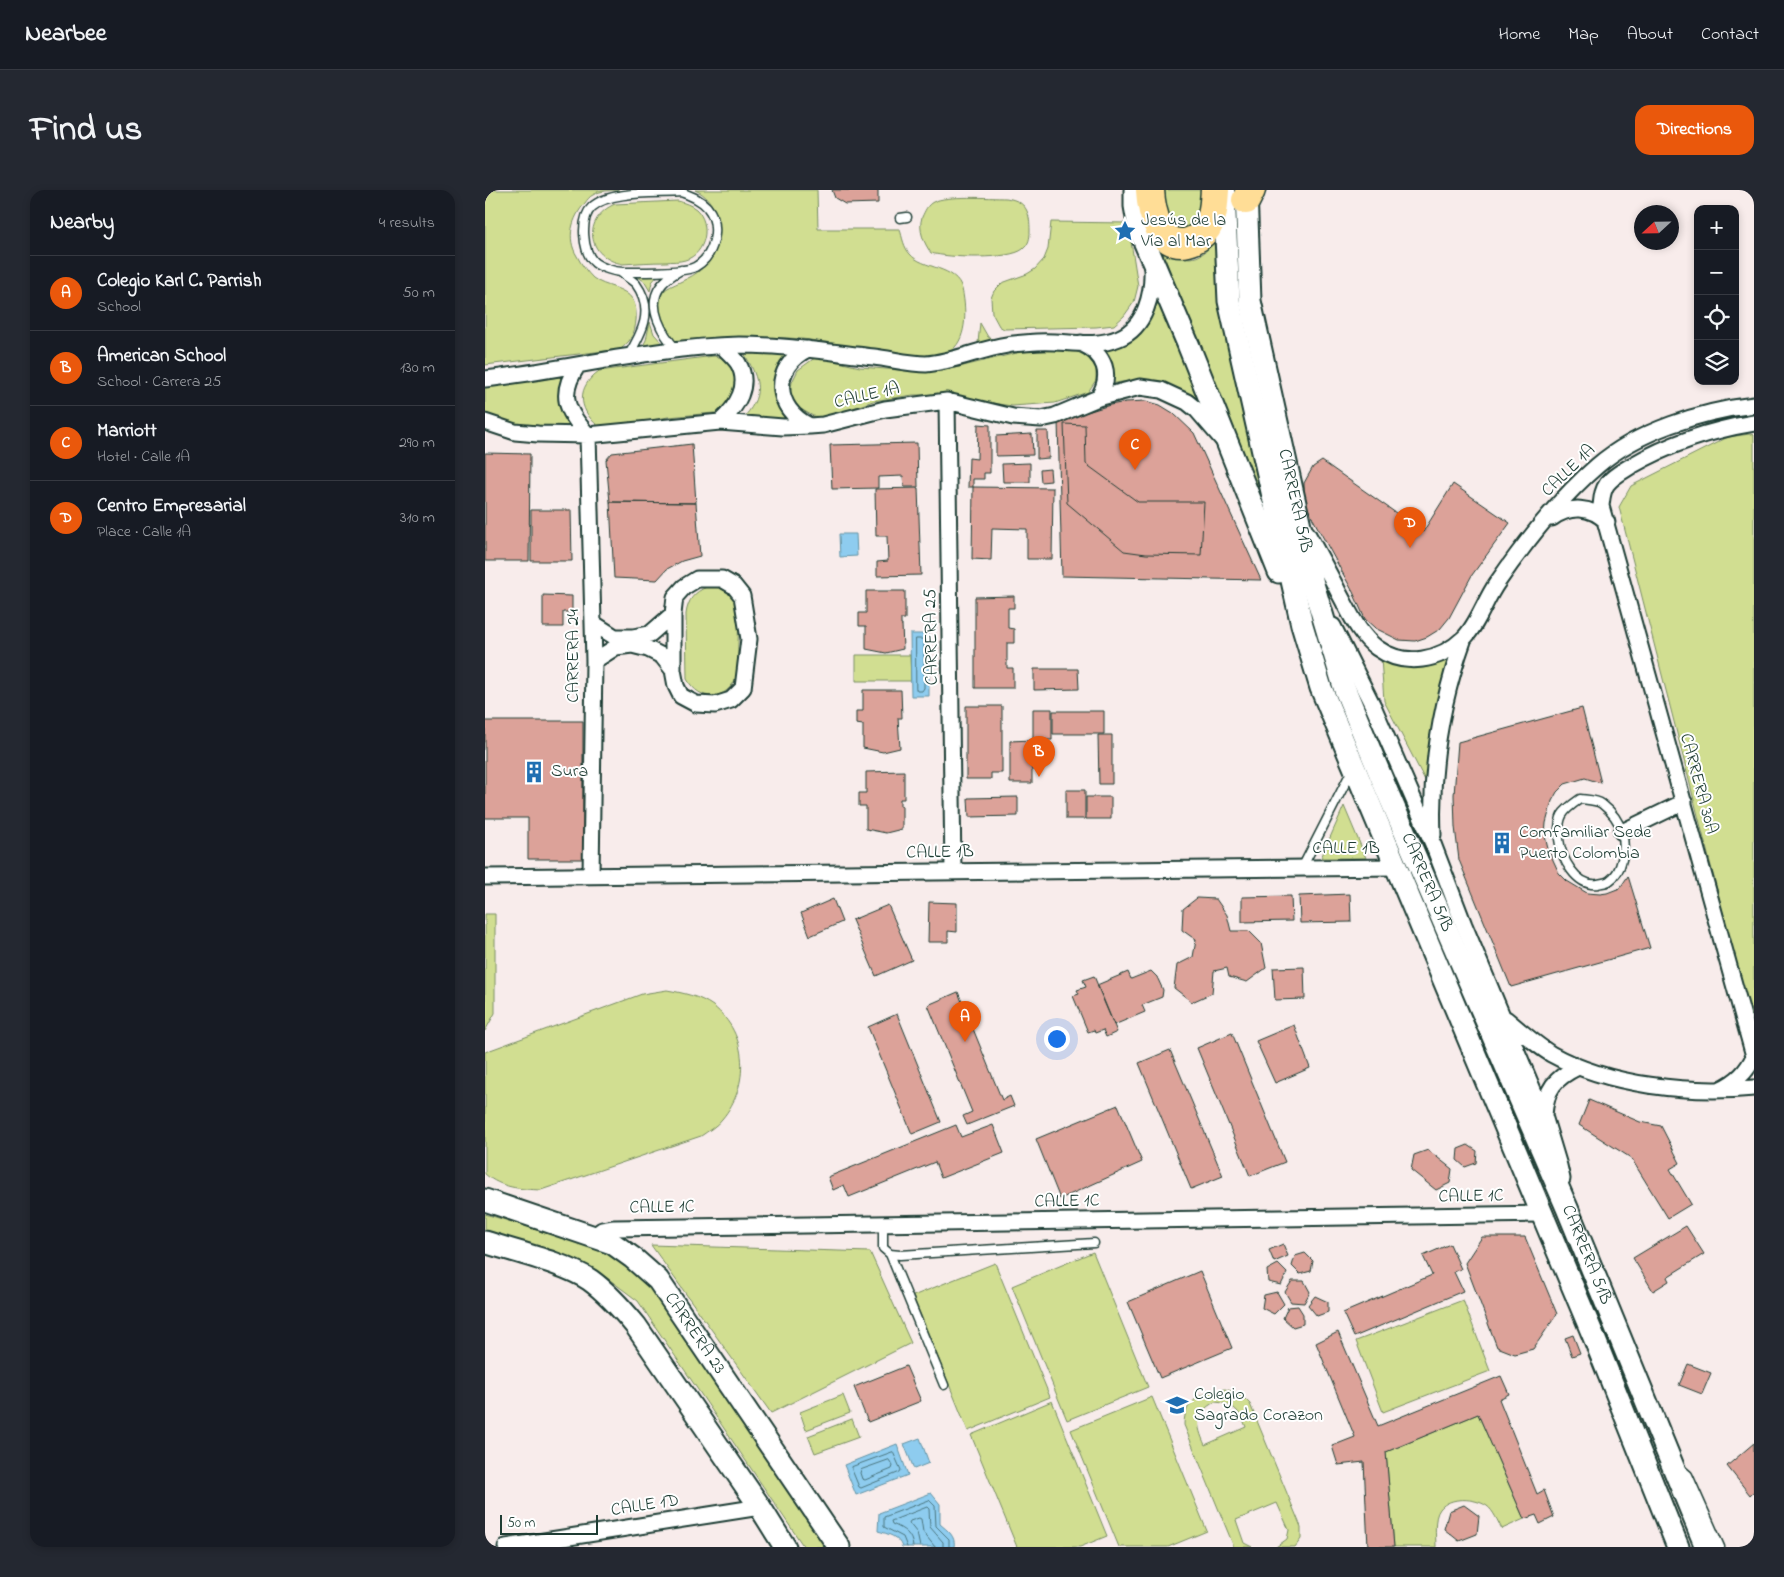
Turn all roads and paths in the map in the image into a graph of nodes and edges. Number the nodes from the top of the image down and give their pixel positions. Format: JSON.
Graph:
{"nodes":[{"id":1,"x":1135,"y":190,"type":"edge"},
{"id":2,"x":1150,"y":190,"type":"edge"},
{"id":3,"x":1215,"y":190,"type":"edge"},
{"id":4,"x":1242,"y":193,"type":"edge"},
{"id":5,"x":1151,"y":256,"type":"junction"},
{"id":6,"x":681,"y":270,"type":"junction"},
{"id":7,"x":620,"y":272,"type":"junction"},
{"id":8,"x":655,"y":304,"type":"junction"},
{"id":9,"x":645,"y":305,"type":"junction"},
{"id":10,"x":1081,"y":343,"type":"junction"},
{"id":11,"x":722,"y":346,"type":"junction"},
{"id":12,"x":808,"y":349,"type":"junction"},
{"id":13,"x":677,"y":350,"type":"junction"},
{"id":14,"x":627,"y":357,"type":"junction"},
{"id":15,"x":578,"y":365,"type":"junction"},
{"id":16,"x":485,"y":379,"type":"edge"},
{"id":17,"x":1098,"y":398,"type":"junction"},
{"id":18,"x":947,"y":401,"type":"junction"},
{"id":19,"x":1754,"y":404,"type":"edge"},
{"id":20,"x":485,"y":422,"type":"edge"},
{"id":21,"x":721,"y":422,"type":"junction"},
{"id":22,"x":1752,"y":425,"type":"edge"},
{"id":23,"x":810,"y":426,"type":"junction"},
{"id":24,"x":588,"y":435,"type":"junction"},
{"id":25,"x":1229,"y":447,"type":"junction"},
{"id":26,"x":1613,"y":477,"type":"joint"},
{"id":27,"x":1299,"y":518,"type":"junction"},
{"id":28,"x":1607,"y":522,"type":"junction"},
{"id":29,"x":1539,"y":529,"type":"junction"},
{"id":30,"x":1313,"y":584,"type":"junction"},
{"id":31,"x":673,"y":614,"type":"junction"},
{"id":32,"x":593,"y":623,"type":"junction"},
{"id":33,"x":1302,"y":625,"type":"junction"},
{"id":34,"x":1464,"y":638,"type":"junction"},
{"id":35,"x":594,"y":661,"type":"junction"},
{"id":36,"x":673,"y":670,"type":"junction"},
{"id":37,"x":1354,"y":766,"type":"junction"},
{"id":38,"x":1684,"y":802,"type":"junction"},
{"id":39,"x":1622,"y":832,"type":"junction"},
{"id":40,"x":1433,"y":844,"type":"junction"},
{"id":41,"x":1396,"y":867,"type":"junction"},
{"id":42,"x":1302,"y":868,"type":"junction"},
{"id":43,"x":953,"y":872,"type":"junction"},
{"id":44,"x":591,"y":876,"type":"junction"},
{"id":45,"x":485,"y":877,"type":"edge"},
{"id":46,"x":1503,"y":1016,"type":"junction"},
{"id":47,"x":1754,"y":1056,"type":"edge"},
{"id":48,"x":1578,"y":1067,"type":"junction"},
{"id":49,"x":1754,"y":1088,"type":"edge"},
{"id":50,"x":1720,"y":1090,"type":"junction"},
{"id":51,"x":1544,"y":1116,"type":"junction"},
{"id":52,"x":485,"y":1200,"type":"edge"},
{"id":53,"x":1567,"y":1208,"type":"junction"},
{"id":54,"x":1541,"y":1214,"type":"junction"},
{"id":55,"x":883,"y":1224,"type":"junction"},
{"id":56,"x":594,"y":1236,"type":"junction"},
{"id":57,"x":485,"y":1242,"type":"edge"},
{"id":58,"x":1093,"y":1243,"type":"dead end"},
{"id":59,"x":890,"y":1254,"type":"junction"},
{"id":60,"x":944,"y":1385,"type":"dead end"},
{"id":61,"x":1671,"y":1462,"type":"junction"},
{"id":62,"x":760,"y":1507,"type":"junction"},
{"id":63,"x":507,"y":1547,"type":"edge"},
{"id":64,"x":785,"y":1547,"type":"edge"},
{"id":65,"x":839,"y":1547,"type":"edge"},
{"id":66,"x":1678,"y":1547,"type":"edge"},
{"id":67,"x":1706,"y":1547,"type":"edge"},
{"id":68,"x":1720,"y":1547,"type":"edge"}],
"edges":[{"from":1,"to":5,"type":"main road"},
{"from":2,"to":3,"type":"highway"},
{"from":4,"to":27,"type":"main road","name":"CARRERA 51B"},
{"from":4,"to":33,"type":"main road","name":"CARRERA 51B"},
{"from":5,"to":10,"type":"street","name":"CALLE 1A"},
{"from":5,"to":25,"type":"main road"},
{"from":6,"to":7,"type":"lane"},
{"from":6,"to":7,"type":"lane"},
{"from":6,"to":8,"type":"lane"},
{"from":7,"to":9,"type":"lane"},
{"from":8,"to":9,"type":"lane"},
{"from":8,"to":13,"type":"lane"},
{"from":9,"to":14,"type":"lane"},
{"from":10,"to":12,"type":"street","name":"CALLE 1A"},
{"from":10,"to":17,"type":"street"},
{"from":11,"to":12,"type":"street","name":"CALLE 1A"},
{"from":11,"to":13,"type":"street","name":"CALLE 1A"},
{"from":11,"to":21,"type":"street"},
{"from":12,"to":23,"type":"street"},
{"from":13,"to":14,"type":"street","name":"CALLE 1A"},
{"from":14,"to":15,"type":"street","name":"CALLE 1A"},
{"from":15,"to":16,"type":"street","name":"CALLE 1A"},
{"from":15,"to":24,"type":"street"},
{"from":17,"to":18,"type":"street","name":"CALLE 1A"},
{"from":17,"to":25,"type":"street","name":"CALLE 1A"},
{"from":18,"to":23,"type":"street","name":"CALLE 1A"},
{"from":18,"to":43,"type":"street","name":"CARRERA 25"},
{"from":19,"to":29,"type":"street","name":"CALLE 1A"},
{"from":20,"to":24,"type":"street","name":"CALLE 1A"},
{"from":21,"to":23,"type":"street","name":"CALLE 1A"},
{"from":21,"to":24,"type":"street","name":"CALLE 1A"},
{"from":22,"to":26,"type":"street","name":"CALLE 1A"},
{"from":24,"to":32,"type":"street","name":"CARRERA 24"},
{"from":25,"to":33,"type":"main road"},
{"from":26,"to":28,"type":"street","name":"CARRERA 30A"},
{"from":27,"to":30,"type":"main road","name":"CARRERA 51B"},
{"from":27,"to":34,"type":"street"},
{"from":28,"to":29,"type":"street"},
{"from":28,"to":38,"type":"street","name":"CARRERA 30A"},
{"from":29,"to":34,"type":"street","name":"CALLE 1A"},
{"from":30,"to":40,"type":"street"},
{"from":30,"to":53,"type":"main road","name":"CARRERA 51B"},
{"from":31,"to":32,"type":"street"},
{"from":31,"to":36,"type":"street"},
{"from":31,"to":36,"type":"street"},
{"from":32,"to":35,"type":"street","name":"CARRERA 24"},
{"from":33,"to":37,"type":"main road","name":"CARRERA 51B"},
{"from":34,"to":40,"type":"street"},
{"from":35,"to":36,"type":"street"},
{"from":35,"to":44,"type":"street","name":"CARRERA 24"},
{"from":37,"to":41,"type":"main road","name":"CARRERA 51B"},
{"from":37,"to":42,"type":"lane"},
{"from":38,"to":39,"type":"street"},
{"from":38,"to":47,"type":"street","name":"CARRERA 30A"},
{"from":39,"to":39,"type":"lane"},
{"from":40,"to":46,"type":"street"},
{"from":41,"to":42,"type":"street","name":"CALLE 1B"},
{"from":41,"to":54,"type":"main road","name":"CARRERA 51B"},
{"from":42,"to":43,"type":"street","name":"CALLE 1B"},
{"from":43,"to":44,"type":"street","name":"CALLE 1B"},
{"from":44,"to":45,"type":"street","name":"CALLE 1B"},
{"from":46,"to":48,"type":"street"},
{"from":46,"to":51,"type":"street"},
{"from":47,"to":50,"type":"street","name":"CARRERA 30A"},
{"from":48,"to":50,"type":"street"},
{"from":48,"to":51,"type":"street"},
{"from":49,"to":50,"type":"street"},
{"from":51,"to":53,"type":"street"},
{"from":52,"to":56,"type":"main road","name":"CARRERA 23"},
{"from":53,"to":61,"type":"main road","name":"CARRERA 51B"},
{"from":54,"to":55,"type":"street","name":"CALLE 1C"},
{"from":54,"to":66,"type":"main road","name":"CARRERA 51B"},
{"from":55,"to":56,"type":"street","name":"CALLE 1C"},
{"from":55,"to":59,"type":"lane"},
{"from":56,"to":65,"type":"main road","name":"CARRERA 23"},
{"from":57,"to":62,"type":"main road"},
{"from":58,"to":59,"type":"lane"},
{"from":59,"to":60,"type":"lane"},
{"from":61,"to":67,"type":"main road","name":"CARRERA 51B"},
{"from":61,"to":68,"type":"lane"},
{"from":62,"to":63,"type":"street","name":"CALLE 1D"},
{"from":62,"to":64,"type":"main road"}]}
